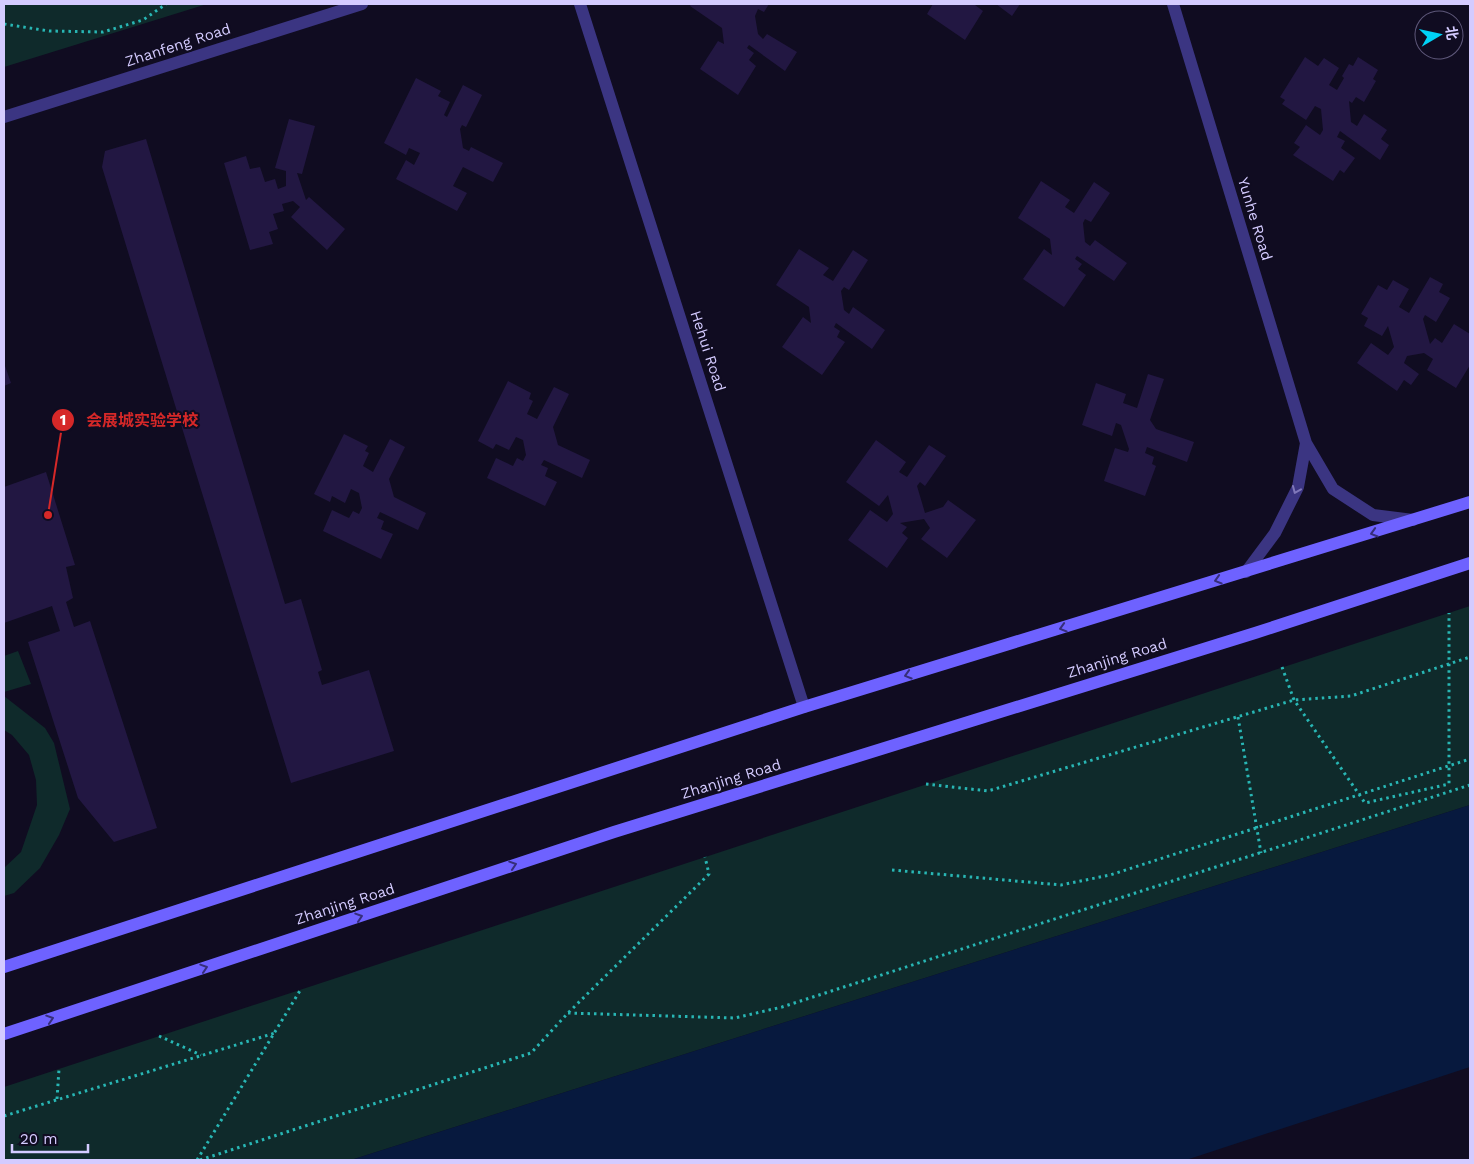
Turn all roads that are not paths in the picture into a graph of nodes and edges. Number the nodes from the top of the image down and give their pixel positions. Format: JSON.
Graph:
{"nodes":[{"id":1,"x":362,"y":4,"type":"edge"},
{"id":2,"x":580,"y":4,"type":"edge"},
{"id":3,"x":1173,"y":4,"type":"edge"},
{"id":4,"x":4,"y":117,"type":"edge"},
{"id":5,"x":1306,"y":443,"type":"junction"},
{"id":6,"x":1470,"y":502,"type":"edge"},
{"id":7,"x":1414,"y":520,"type":"junction"},
{"id":8,"x":1470,"y":563,"type":"edge"},
{"id":9,"x":1246,"y":572,"type":"junction"},
{"id":10,"x":804,"y":707,"type":"junction"},
{"id":11,"x":4,"y":967,"type":"edge"},
{"id":12,"x":4,"y":1034,"type":"edge"}],
"edges":[{"from":1,"to":4,"type":"street","name":"Zhanfeng Road"},
{"from":2,"to":10,"type":"street","name":"Hehui Road"},
{"from":3,"to":5,"type":"street","name":"Yunhe Road"},
{"from":5,"to":7,"type":"street"},
{"from":5,"to":9,"type":"street","one_way":true},
{"from":6,"to":7,"type":"main road"},
{"from":7,"to":9,"type":"main road","one_way":true},
{"from":12,"to":8,"type":"main road","name":"Zhanjing Road","one_way":true},
{"from":9,"to":10,"type":"main road","one_way":true},
{"from":10,"to":11,"type":"main road"}]}
